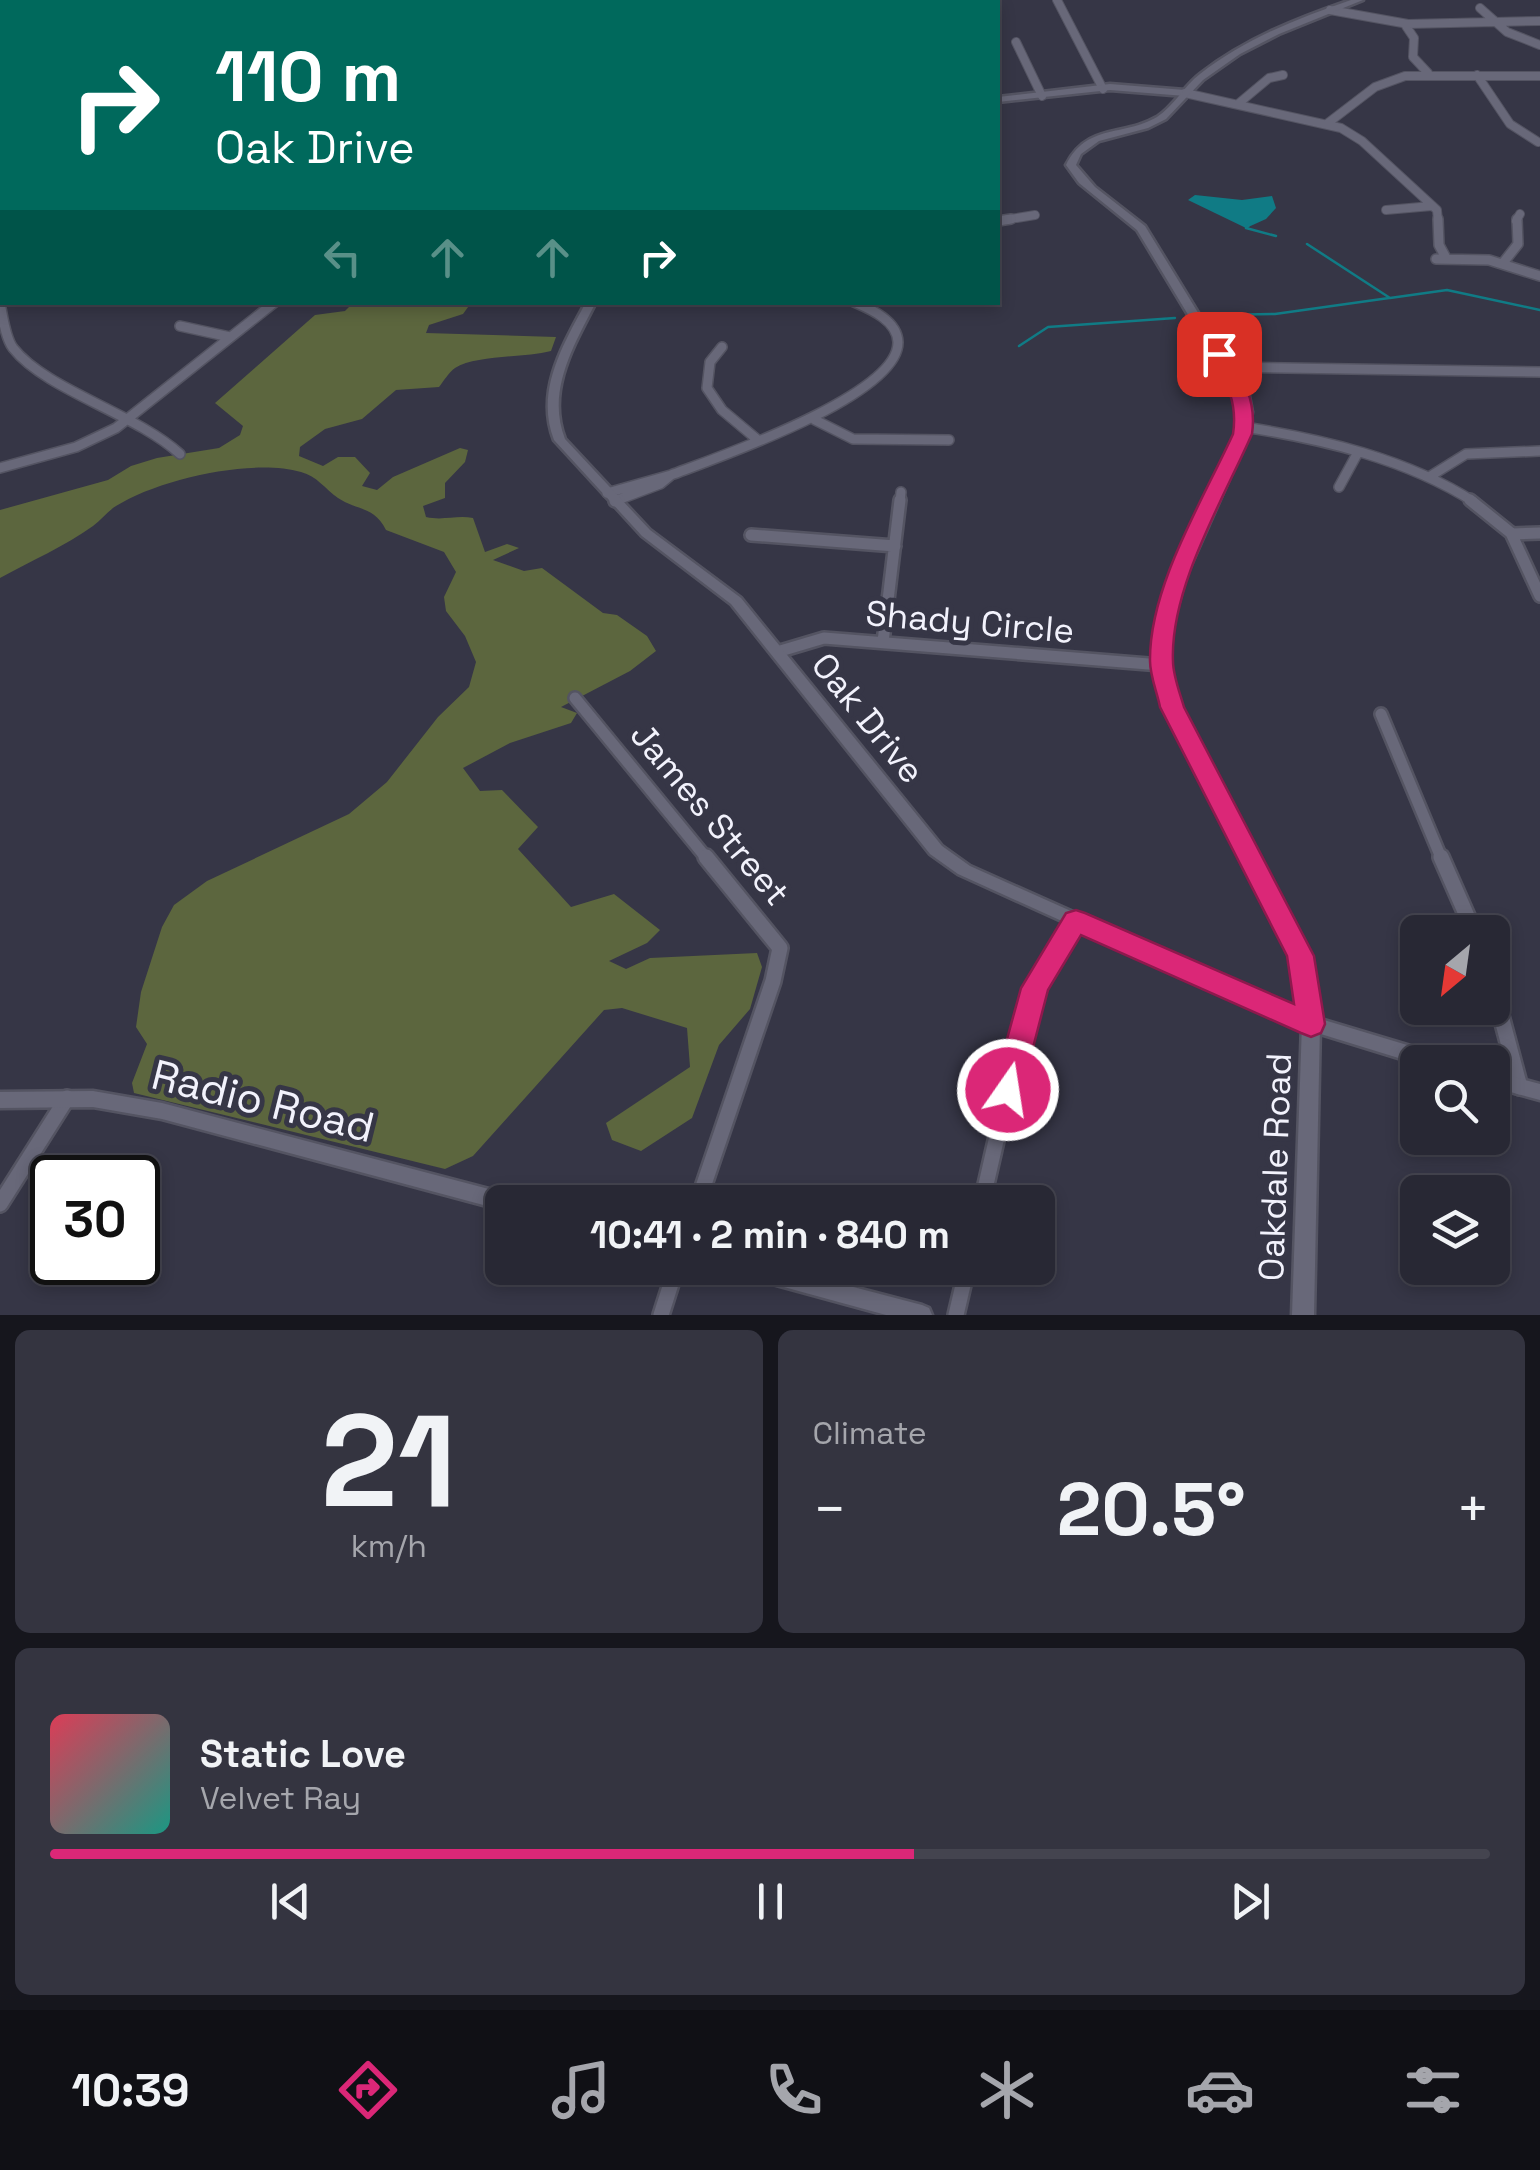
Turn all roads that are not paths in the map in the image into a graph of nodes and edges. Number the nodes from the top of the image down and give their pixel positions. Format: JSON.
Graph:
{"nodes":[{"id":1,"x":1058,"y":0,"type":"edge"},
{"id":2,"x":1360,"y":0,"type":"edge"},
{"id":3,"x":1480,"y":8,"type":"dead end"},
{"id":4,"x":1330,"y":10,"type":"junction"},
{"id":5,"x":1540,"y":21,"type":"edge"},
{"id":6,"x":1496,"y":22,"type":"junction"},
{"id":7,"x":1406,"y":26,"type":"junction"},
{"id":8,"x":1016,"y":42,"type":"dead end"},
{"id":9,"x":1540,"y":45,"type":"edge"},
{"id":10,"x":1283,"y":74,"type":"dead end"},
{"id":11,"x":1428,"y":74,"type":"junction"},
{"id":12,"x":1478,"y":75,"type":"junction"},
{"id":13,"x":1540,"y":76,"type":"edge"},
{"id":14,"x":1103,"y":89,"type":"junction"},
{"id":15,"x":1186,"y":93,"type":"junction"},
{"id":16,"x":1042,"y":96,"type":"junction"},
{"id":17,"x":1000,"y":100,"type":"edge"},
{"id":18,"x":1238,"y":104,"type":"junction"},
{"id":19,"x":1328,"y":124,"type":"junction"},
{"id":20,"x":1538,"y":142,"type":"edge"},
{"id":21,"x":1432,"y":206,"type":"junction"},
{"id":22,"x":1386,"y":210,"type":"dead end"},
{"id":23,"x":1035,"y":214,"type":"dead end"},
{"id":24,"x":1520,"y":214,"type":"dead end"},
{"id":25,"x":1000,"y":221,"type":"edge"},
{"id":26,"x":1503,"y":263,"type":"junction"},
{"id":27,"x":1540,"y":276,"type":"edge"},
{"id":28,"x":272,"y":305,"type":"edge"},
{"id":29,"x":589,"y":305,"type":"edge"},
{"id":30,"x":860,"y":305,"type":"edge"},
{"id":31,"x":1,"y":323,"type":"edge"},
{"id":32,"x":180,"y":326,"type":"dead end"},
{"id":33,"x":230,"y":337,"type":"junction"},
{"id":34,"x":722,"y":347,"type":"dead end"},
{"id":35,"x":1227,"y":368,"type":"junction"},
{"id":36,"x":1540,"y":372,"type":"edge"},
{"id":37,"x":129,"y":418,"type":"junction"},
{"id":38,"x":815,"y":420,"type":"junction"},
{"id":39,"x":1244,"y":427,"type":"junction"},
{"id":40,"x":949,"y":440,"type":"dead end"},
{"id":41,"x":759,"y":441,"type":"junction"},
{"id":42,"x":1540,"y":450,"type":"edge"},
{"id":43,"x":180,"y":454,"type":"dead end"},
{"id":44,"x":1356,"y":454,"type":"junction"},
{"id":45,"x":0,"y":468,"type":"edge"},
{"id":46,"x":1429,"y":477,"type":"junction"},
{"id":47,"x":1340,"y":486,"type":"dead end"},
{"id":48,"x":901,"y":492,"type":"dead end"},
{"id":49,"x":611,"y":497,"type":"junction"},
{"id":50,"x":1540,"y":533,"type":"edge"},
{"id":51,"x":751,"y":534,"type":"dead end"},
{"id":52,"x":1512,"y":534,"type":"junction"},
{"id":53,"x":895,"y":546,"type":"junction"},
{"id":54,"x":1540,"y":596,"type":"edge"},
{"id":55,"x":883,"y":642,"type":"junction"},
{"id":56,"x":777,"y":652,"type":"junction"},
{"id":57,"x":1161,"y":665,"type":"junction"},
{"id":58,"x":575,"y":698,"type":"dead end"},
{"id":59,"x":1381,"y":714,"type":"dead end"},
{"id":60,"x":1467,"y":915,"type":"edge"},
{"id":61,"x":1076,"y":920,"type":"junction"},
{"id":62,"x":1311,"y":1024,"type":"junction"},
{"id":63,"x":1503,"y":1025,"type":"edge"},
{"id":64,"x":1400,"y":1051,"type":"edge"},
{"id":65,"x":1510,"y":1084,"type":"edge"},
{"id":66,"x":1520,"y":1087,"type":"junction"},
{"id":67,"x":1540,"y":1092,"type":"edge"},
{"id":68,"x":67,"y":1098,"type":"junction"},
{"id":69,"x":0,"y":1100,"type":"edge"},
{"id":70,"x":704,"y":1185,"type":"edge"},
{"id":71,"x":986,"y":1185,"type":"edge"},
{"id":72,"x":485,"y":1197,"type":"edge"},
{"id":73,"x":0,"y":1204,"type":"edge"},
{"id":74,"x":671,"y":1285,"type":"edge"},
{"id":75,"x":810,"y":1285,"type":"edge"},
{"id":76,"x":963,"y":1285,"type":"edge"},
{"id":77,"x":661,"y":1315,"type":"edge"},
{"id":78,"x":922,"y":1315,"type":"edge"},
{"id":79,"x":956,"y":1315,"type":"edge"},
{"id":80,"x":1303,"y":1315,"type":"edge"}],
"edges":[{"from":1,"to":14,"type":"street"},
{"from":2,"to":4,"type":"main road"},
{"from":3,"to":6,"type":"street"},
{"from":4,"to":7,"type":"street"},
{"from":4,"to":15,"type":"main road"},
{"from":5,"to":6,"type":"street"},
{"from":6,"to":7,"type":"street"},
{"from":6,"to":9,"type":"street"},
{"from":7,"to":11,"type":"street"},
{"from":8,"to":16,"type":"street"},
{"from":10,"to":18,"type":"street"},
{"from":11,"to":12,"type":"street"},
{"from":11,"to":19,"type":"street"},
{"from":12,"to":13,"type":"street"},
{"from":12,"to":20,"type":"street"},
{"from":14,"to":15,"type":"street"},
{"from":14,"to":16,"type":"street"},
{"from":15,"to":18,"type":"street"},
{"from":15,"to":35,"type":"main road"},
{"from":16,"to":17,"type":"street"},
{"from":18,"to":19,"type":"street"},
{"from":19,"to":21,"type":"street"},
{"from":21,"to":22,"type":"street"},
{"from":21,"to":26,"type":"street"},
{"from":23,"to":25,"type":"street"},
{"from":24,"to":26,"type":"street"},
{"from":26,"to":27,"type":"street"},
{"from":28,"to":33,"type":"street"},
{"from":29,"to":49,"type":"street","name":"Oak Drive"},
{"from":30,"to":38,"type":"street"},
{"from":31,"to":37,"type":"street"},
{"from":32,"to":33,"type":"street"},
{"from":33,"to":37,"type":"street"},
{"from":34,"to":41,"type":"street"},
{"from":35,"to":36,"type":"street"},
{"from":35,"to":39,"type":"main road"},
{"from":37,"to":43,"type":"street"},
{"from":37,"to":45,"type":"street"},
{"from":38,"to":40,"type":"street"},
{"from":38,"to":41,"type":"street"},
{"from":39,"to":44,"type":"street"},
{"from":39,"to":57,"type":"main road","name":"Oakdale Road"},
{"from":41,"to":49,"type":"street"},
{"from":42,"to":46,"type":"street"},
{"from":44,"to":46,"type":"street"},
{"from":44,"to":47,"type":"street"},
{"from":46,"to":52,"type":"street"},
{"from":48,"to":53,"type":"street"},
{"from":49,"to":56,"type":"street","name":"Oak Drive"},
{"from":50,"to":52,"type":"street"},
{"from":51,"to":53,"type":"street"},
{"from":52,"to":54,"type":"street"},
{"from":53,"to":55,"type":"street"},
{"from":55,"to":56,"type":"street","name":"Shady Circle"},
{"from":55,"to":57,"type":"street","name":"Shady Circle"},
{"from":56,"to":61,"type":"street","name":"Oak Drive"},
{"from":57,"to":62,"type":"main road","name":"Oakdale Road"},
{"from":58,"to":70,"type":"street","name":"James Street"},
{"from":59,"to":60,"type":"street"},
{"from":61,"to":62,"type":"street","name":"Oak Drive"},
{"from":61,"to":71,"type":"street"},
{"from":62,"to":64,"type":"street","name":"Oak Drive"},
{"from":62,"to":80,"type":"main road","name":"Oakdale Road"},
{"from":63,"to":66,"type":"street"},
{"from":65,"to":66,"type":"street"},
{"from":66,"to":67,"type":"street"},
{"from":68,"to":69,"type":"street","name":"Radio Road"},
{"from":68,"to":72,"type":"street","name":"Radio Road"},
{"from":68,"to":73,"type":"street"},
{"from":74,"to":77,"type":"street"},
{"from":75,"to":78,"type":"street"},
{"from":76,"to":79,"type":"street"}]}
